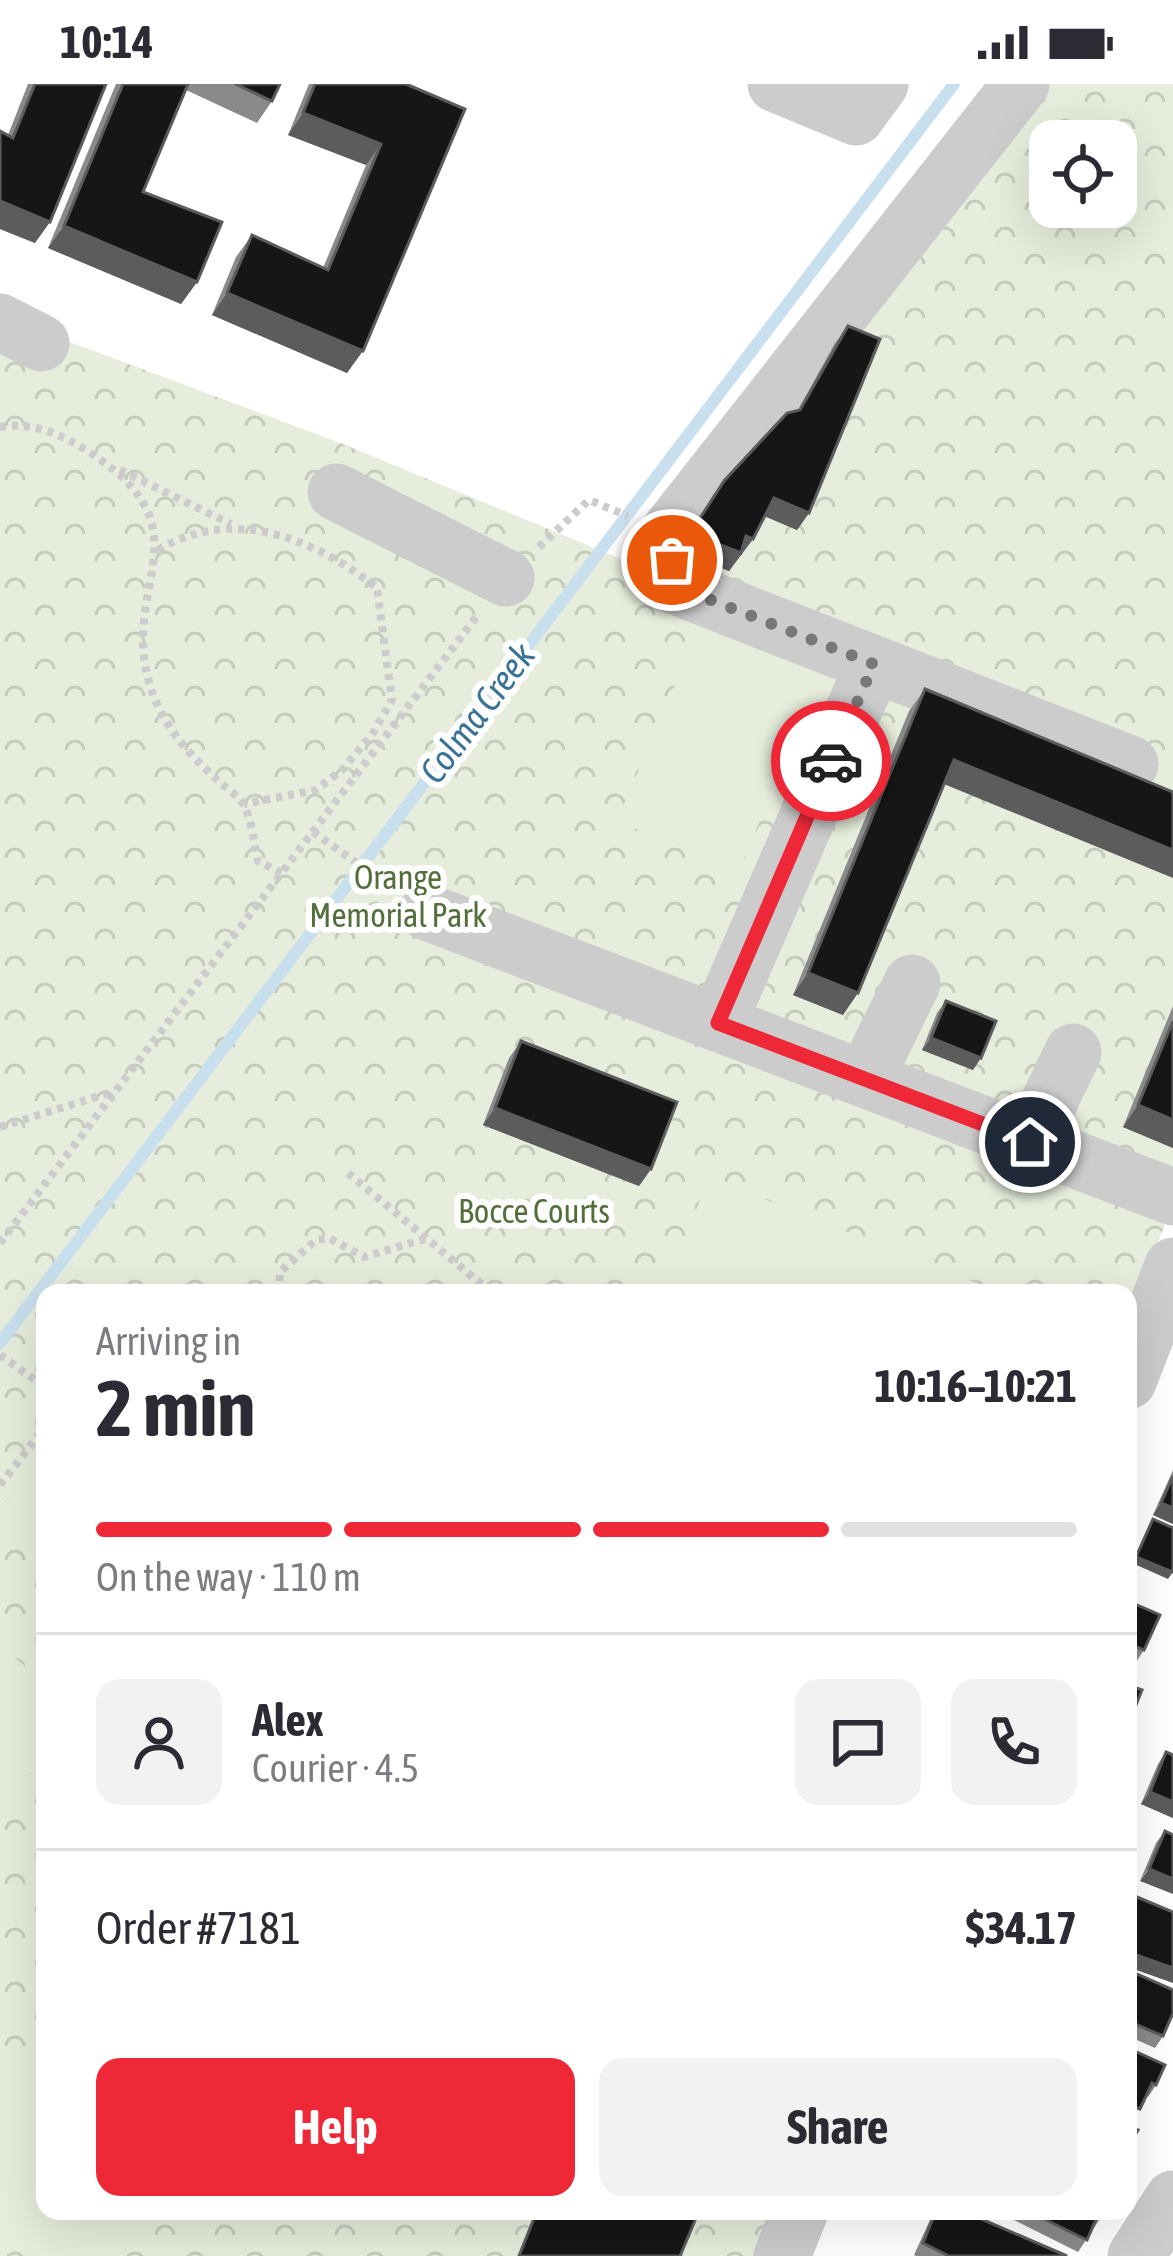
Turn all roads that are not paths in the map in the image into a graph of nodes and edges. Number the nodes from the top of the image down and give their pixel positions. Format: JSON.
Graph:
{"nodes":[{"id":1,"x":776,"y":84,"type":"edge"},
{"id":2,"x":880,"y":84,"type":"edge"},
{"id":3,"x":1021,"y":84,"type":"edge"},
{"id":4,"x":336,"y":492,"type":"dead end"},
{"id":5,"x":506,"y":578,"type":"road end"},
{"id":6,"x":874,"y":664,"type":"junction"},
{"id":7,"x":1130,"y":764,"type":"dead end"},
{"id":8,"x":427,"y":912,"type":"road end"},
{"id":9,"x":912,"y":982,"type":"dead end"},
{"id":10,"x":718,"y":1023,"type":"junction"},
{"id":11,"x":1073,"y":1052,"type":"dead end"},
{"id":12,"x":865,"y":1079,"type":"junction"},
{"id":13,"x":1030,"y":1142,"type":"junction"},
{"id":14,"x":1173,"y":1197,"type":"edge"},
{"id":15,"x":1173,"y":1266,"type":"edge"},
{"id":16,"x":1137,"y":1358,"type":"edge"},
{"id":17,"x":1173,"y":2199,"type":"edge"},
{"id":18,"x":1136,"y":2256,"type":"edge"}],
"edges":[{"from":1,"to":2,"type":"street"},
{"from":3,"to":6,"type":"street"},
{"from":4,"to":5,"type":"street"},
{"from":6,"to":7,"type":"street"},
{"from":6,"to":10,"type":"street"},
{"from":8,"to":10,"type":"street"},
{"from":9,"to":12,"type":"street"},
{"from":10,"to":12,"type":"street"},
{"from":11,"to":13,"type":"street"},
{"from":12,"to":13,"type":"street"},
{"from":13,"to":14,"type":"street"},
{"from":15,"to":16,"type":"street"},
{"from":17,"to":18,"type":"street"}]}
